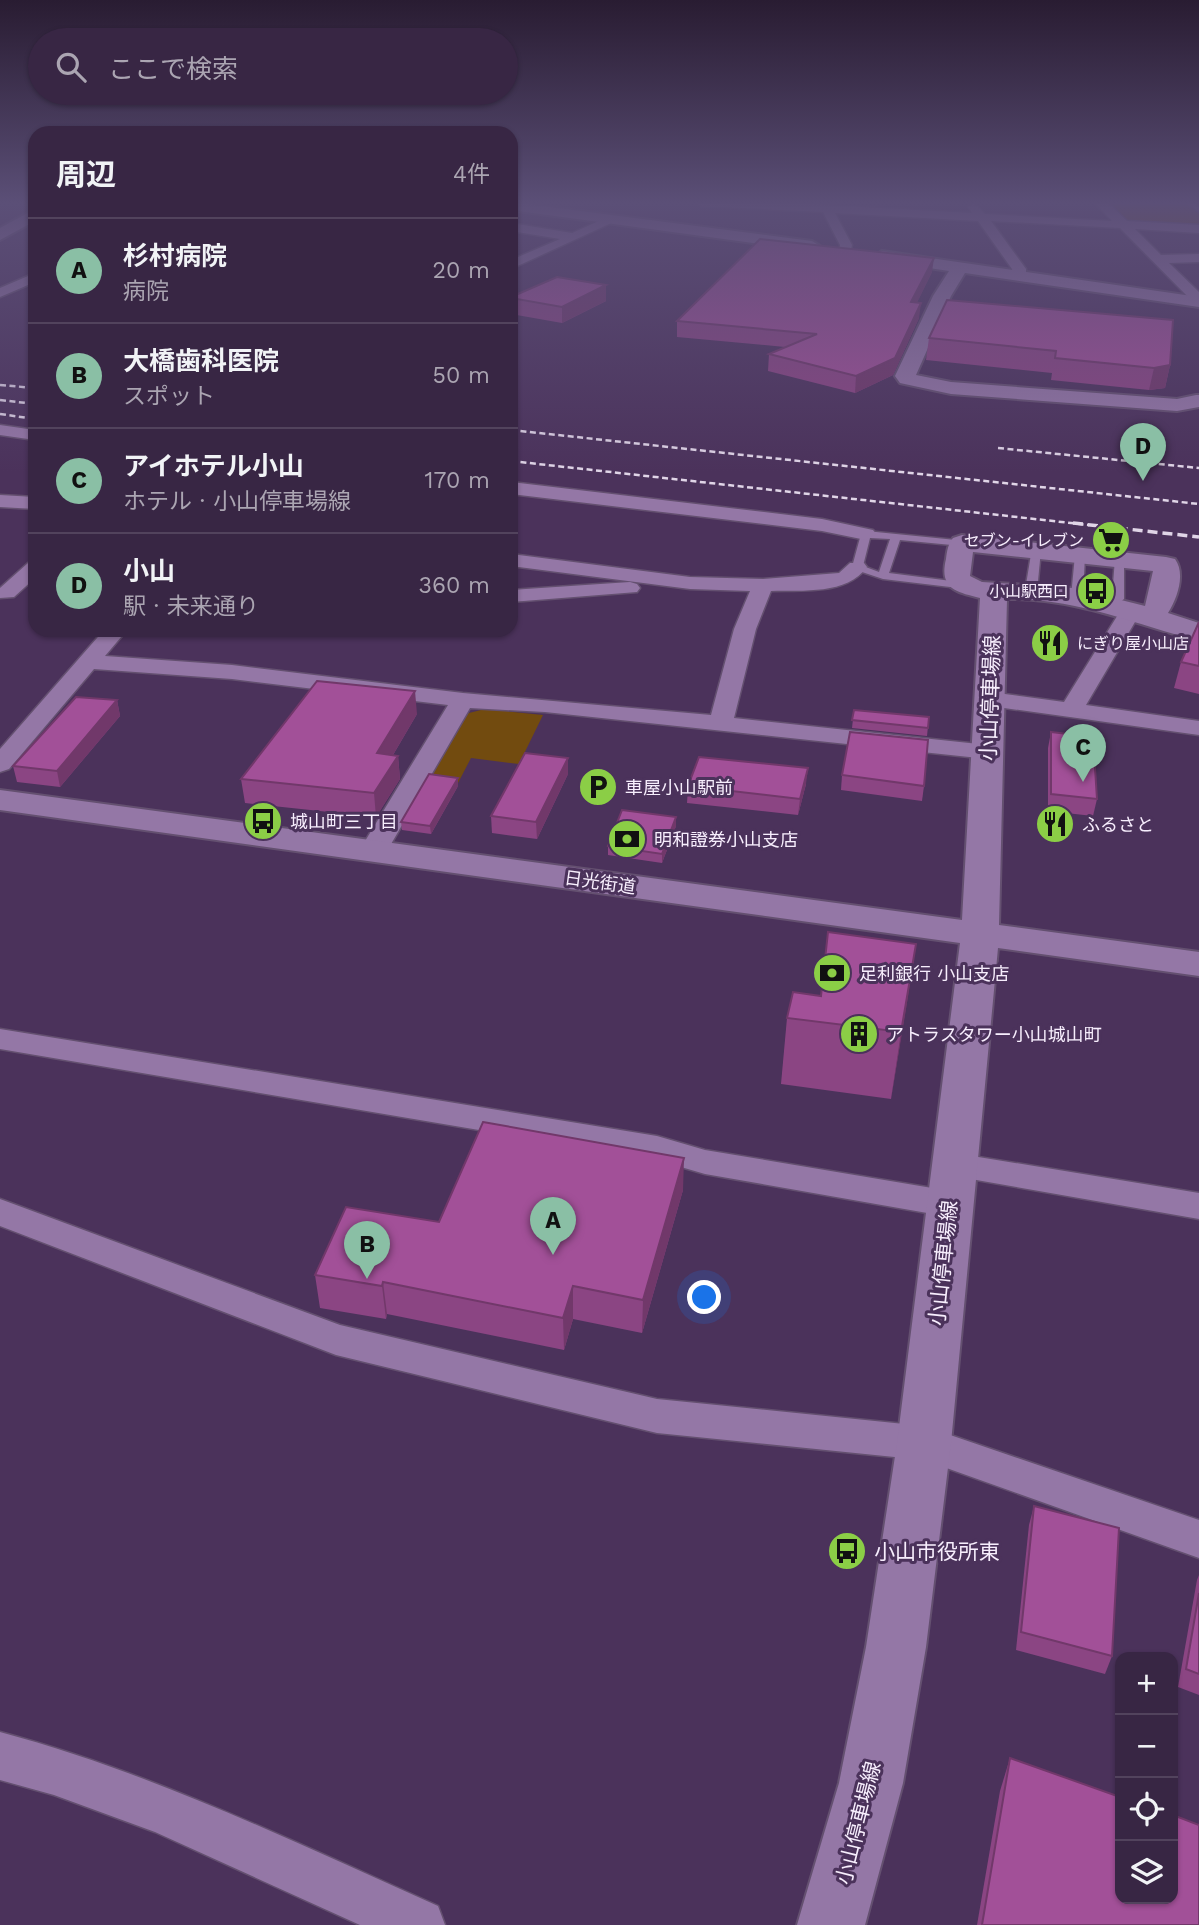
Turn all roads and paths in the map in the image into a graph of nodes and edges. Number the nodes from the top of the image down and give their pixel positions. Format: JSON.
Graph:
{"nodes":[{"id":1,"x":945,"y":292,"type":"edge"},
{"id":2,"x":1133,"y":292,"type":"edge"},
{"id":3,"x":1199,"y":301,"type":"edge"},
{"id":4,"x":1199,"y":376,"type":"edge"},
{"id":5,"x":1198,"y":403,"type":"edge"},
{"id":6,"x":0,"y":430,"type":"edge"},
{"id":7,"x":28,"y":434,"type":"edge"},
{"id":8,"x":518,"y":489,"type":"edge"},
{"id":9,"x":0,"y":501,"type":"edge"},
{"id":10,"x":28,"y":503,"type":"edge"},
{"id":11,"x":866,"y":534,"type":"junction"},
{"id":12,"x":896,"y":537,"type":"junction"},
{"id":13,"x":962,"y":543,"type":"junction"},
{"id":14,"x":1036,"y":551,"type":"junction"},
{"id":15,"x":1080,"y":555,"type":"junction"},
{"id":16,"x":1119,"y":560,"type":"junction"},
{"id":17,"x":518,"y":561,"type":"edge"},
{"id":18,"x":857,"y":567,"type":"junction"},
{"id":19,"x":28,"y":573,"type":"edge"},
{"id":20,"x":883,"y":576,"type":"junction"},
{"id":21,"x":690,"y":583,"type":"junction"},
{"id":22,"x":762,"y":585,"type":"junction"},
{"id":23,"x":1031,"y":591,"type":"junction"},
{"id":24,"x":994,"y":592,"type":"junction"},
{"id":25,"x":4,"y":594,"type":"edge"},
{"id":26,"x":518,"y":595,"type":"edge"},
{"id":27,"x":28,"y":596,"type":"edge"},
{"id":28,"x":1077,"y":597,"type":"junction"},
{"id":29,"x":1133,"y":611,"type":"junction"},
{"id":30,"x":1199,"y":632,"type":"edge"},
{"id":31,"x":110,"y":637,"type":"edge"},
{"id":32,"x":89,"y":662,"type":"junction"},
{"id":33,"x":990,"y":699,"type":"junction"},
{"id":34,"x":463,"y":700,"type":"junction"},
{"id":35,"x":1071,"y":710,"type":"junction"},
{"id":36,"x":721,"y":723,"type":"junction"},
{"id":37,"x":1199,"y":728,"type":"edge"},
{"id":38,"x":988,"y":752,"type":"junction"},
{"id":39,"x":0,"y":764,"type":"edge"},
{"id":40,"x":0,"y":800,"type":"edge"},
{"id":41,"x":373,"y":850,"type":"junction"},
{"id":42,"x":980,"y":934,"type":"junction"},
{"id":43,"x":1199,"y":964,"type":"edge"},
{"id":44,"x":0,"y":1039,"type":"edge"},
{"id":45,"x":952,"y":1184,"type":"junction"},
{"id":46,"x":1199,"y":1206,"type":"edge"},
{"id":47,"x":0,"y":1212,"type":"edge"},
{"id":48,"x":924,"y":1443,"type":"junction"},
{"id":49,"x":1199,"y":1539,"type":"edge"},
{"id":50,"x":0,"y":1756,"type":"edge"},
{"id":51,"x":419,"y":1925,"type":"edge"},
{"id":52,"x":831,"y":1925,"type":"edge"}],
"edges":[{"from":1,"to":5,"type":"street"},
{"from":2,"to":3,"type":"street"},
{"from":4,"to":5,"type":"street"},
{"from":6,"to":7,"type":"street"},
{"from":8,"to":11,"type":"street"},
{"from":9,"to":10,"type":"street"},
{"from":11,"to":12,"type":"lane"},
{"from":11,"to":18,"type":"lane"},
{"from":12,"to":13,"type":"lane"},
{"from":12,"to":20,"type":"lane"},
{"from":13,"to":14,"type":"street"},
{"from":13,"to":24,"type":"street"},
{"from":14,"to":15,"type":"street"},
{"from":14,"to":23,"type":"lane"},
{"from":15,"to":16,"type":"street"},
{"from":15,"to":28,"type":"lane"},
{"from":16,"to":29,"type":"lane"},
{"from":16,"to":29,"type":"street"},
{"from":17,"to":21,"type":"street"},
{"from":18,"to":20,"type":"lane"},
{"from":18,"to":22,"type":"street"},
{"from":19,"to":25,"type":"street"},
{"from":20,"to":24,"type":"lane"},
{"from":21,"to":22,"type":"street"},
{"from":21,"to":26,"type":"street"},
{"from":22,"to":36,"type":"street"},
{"from":23,"to":24,"type":"street"},
{"from":23,"to":28,"type":"street"},
{"from":24,"to":33,"type":"street","name":"小山停車場線"},
{"from":25,"to":27,"type":"street"},
{"from":28,"to":29,"type":"street"},
{"from":29,"to":30,"type":"street"},
{"from":29,"to":35,"type":"street"},
{"from":31,"to":32,"type":"street"},
{"from":32,"to":34,"type":"street"},
{"from":32,"to":39,"type":"street"},
{"from":33,"to":35,"type":"street"},
{"from":33,"to":38,"type":"street","name":"小山停車場線"},
{"from":34,"to":36,"type":"street"},
{"from":34,"to":41,"type":"street"},
{"from":35,"to":37,"type":"street"},
{"from":36,"to":38,"type":"street"},
{"from":38,"to":42,"type":"street","name":"小山停車場線"},
{"from":40,"to":41,"type":"street","name":"日光街道"},
{"from":41,"to":42,"type":"street","name":"日光街道"},
{"from":42,"to":43,"type":"street","name":"日光街道"},
{"from":42,"to":45,"type":"street","name":"小山停車場線"},
{"from":44,"to":45,"type":"street"},
{"from":45,"to":46,"type":"street"},
{"from":45,"to":48,"type":"street","name":"小山停車場線"},
{"from":47,"to":48,"type":"street"},
{"from":48,"to":49,"type":"street"},
{"from":48,"to":52,"type":"street","name":"小山停車場線"},
{"from":50,"to":51,"type":"street"}]}
